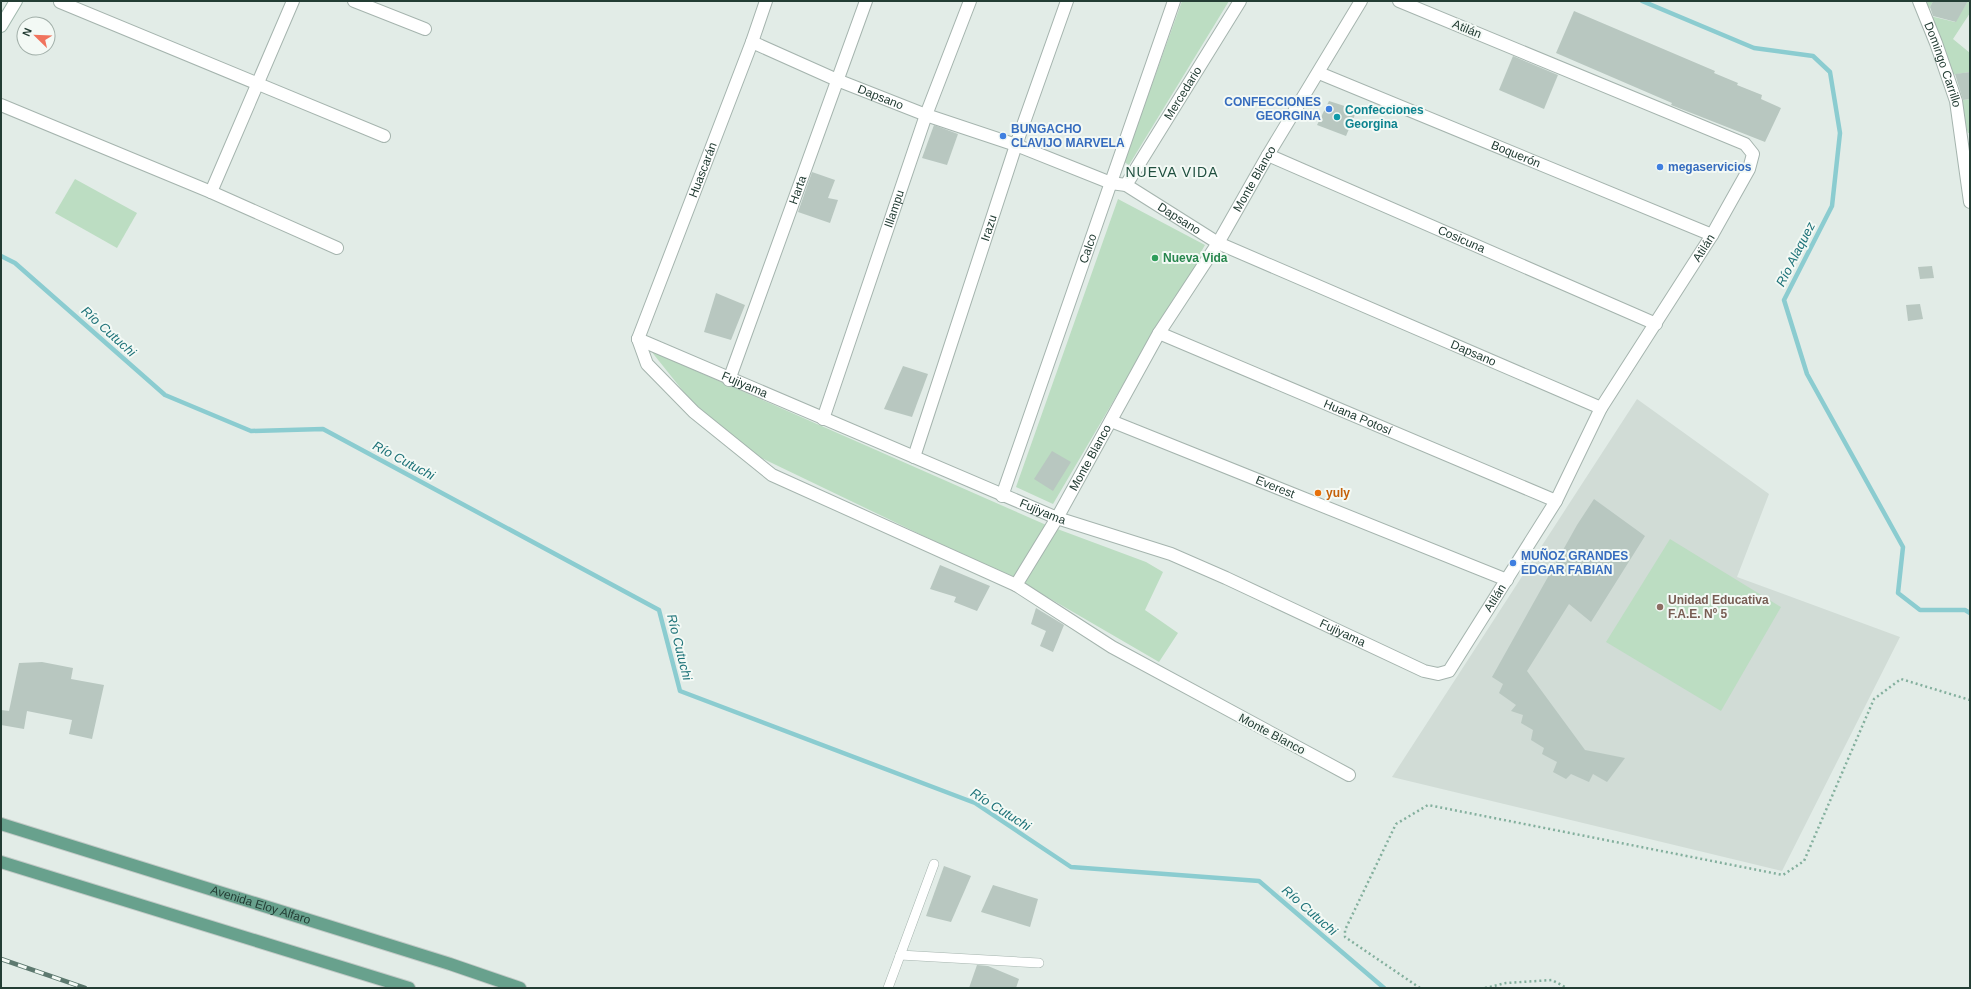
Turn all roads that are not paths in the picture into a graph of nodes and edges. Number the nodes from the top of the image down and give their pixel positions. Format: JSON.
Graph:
{"nodes":[{"id":1,"x":16,"y":1,"type":"edge"},
{"id":2,"x":293,"y":1,"type":"edge"},
{"id":3,"x":354,"y":1,"type":"edge"},
{"id":4,"x":766,"y":1,"type":"edge"},
{"id":5,"x":866,"y":1,"type":"edge"},
{"id":6,"x":970,"y":1,"type":"edge"},
{"id":7,"x":1067,"y":1,"type":"edge"},
{"id":8,"x":1174,"y":1,"type":"edge"},
{"id":9,"x":1240,"y":1,"type":"edge"},
{"id":10,"x":1361,"y":1,"type":"edge"},
{"id":11,"x":1398,"y":1,"type":"edge"},
{"id":12,"x":1918,"y":1,"type":"edge"},
{"id":13,"x":60,"y":2,"type":"dead end"},
{"id":14,"x":1,"y":26,"type":"edge"},
{"id":15,"x":425,"y":29,"type":"dead end"},
{"id":16,"x":752,"y":42,"type":"junction"},
{"id":17,"x":1319,"y":73,"type":"junction"},
{"id":18,"x":837,"y":80,"type":"junction"},
{"id":19,"x":257,"y":83,"type":"junction"},
{"id":20,"x":1,"y":105,"type":"edge"},
{"id":21,"x":926,"y":115,"type":"junction"},
{"id":22,"x":384,"y":136,"type":"dead end"},
{"id":23,"x":1016,"y":146,"type":"junction"},
{"id":24,"x":1268,"y":154,"type":"junction"},
{"id":25,"x":1111,"y":183,"type":"junction"},
{"id":26,"x":1126,"y":185,"type":"junction"},
{"id":27,"x":211,"y":192,"type":"junction"},
{"id":28,"x":1970,"y":202,"type":"edge"},
{"id":29,"x":1712,"y":235,"type":"junction"},
{"id":30,"x":1218,"y":243,"type":"junction"},
{"id":31,"x":337,"y":248,"type":"dead end"},
{"id":32,"x":1656,"y":324,"type":"junction"},
{"id":33,"x":1159,"y":334,"type":"junction"},
{"id":34,"x":638,"y":339,"type":"junction"},
{"id":35,"x":729,"y":380,"type":"junction"},
{"id":36,"x":1601,"y":408,"type":"junction"},
{"id":37,"x":822,"y":419,"type":"junction"},
{"id":38,"x":1111,"y":421,"type":"junction"},
{"id":39,"x":914,"y":456,"type":"junction"},
{"id":40,"x":1002,"y":496,"type":"junction"},
{"id":41,"x":1556,"y":501,"type":"junction"},
{"id":42,"x":1057,"y":518,"type":"junction"},
{"id":43,"x":1507,"y":580,"type":"junction"},
{"id":44,"x":1016,"y":585,"type":"junction"},
{"id":45,"x":1449,"y":671,"type":"joint"},
{"id":46,"x":1349,"y":775,"type":"dead end"},
{"id":47,"x":1,"y":824,"type":"edge"},
{"id":48,"x":1,"y":862,"type":"edge"},
{"id":49,"x":934,"y":864,"type":"dead end"},
{"id":50,"x":900,"y":955,"type":"junction"},
{"id":51,"x":1039,"y":963,"type":"dead end"},
{"id":52,"x":409,"y":988,"type":"edge"},
{"id":53,"x":520,"y":988,"type":"edge"},
{"id":54,"x":888,"y":988,"type":"edge"}],
"edges":[{"from":1,"to":14,"type":"street"},
{"from":2,"to":19,"type":"street"},
{"from":3,"to":15,"type":"street"},
{"from":4,"to":16,"type":"street","name":"Huascarán"},
{"from":5,"to":18,"type":"street","name":"Harta"},
{"from":6,"to":21,"type":"street","name":"Illampu"},
{"from":7,"to":23,"type":"street","name":"Irazu"},
{"from":8,"to":25,"type":"street","name":"Calco"},
{"from":9,"to":26,"type":"street","name":"Mercedario"},
{"from":10,"to":17,"type":"street","name":"Monte Blanco"},
{"from":11,"to":29,"type":"street","name":"Atilán"},
{"from":12,"to":28,"type":"street","name":"Domingo Carrillo"},
{"from":13,"to":19,"type":"street"},
{"from":16,"to":18,"type":"street","name":"Dapsano"},
{"from":16,"to":34,"type":"street","name":"Huascarán"},
{"from":17,"to":24,"type":"street","name":"Monte Blanco"},
{"from":17,"to":29,"type":"street","name":"Boquerón"},
{"from":18,"to":21,"type":"street","name":"Dapsano"},
{"from":18,"to":35,"type":"street","name":"Harta"},
{"from":19,"to":22,"type":"street"},
{"from":19,"to":27,"type":"street"},
{"from":20,"to":27,"type":"street"},
{"from":21,"to":23,"type":"street","name":"Dapsano"},
{"from":21,"to":37,"type":"street","name":"Illampu"},
{"from":23,"to":25,"type":"street","name":"Dapsano"},
{"from":23,"to":39,"type":"street","name":"Irazu"},
{"from":24,"to":30,"type":"street","name":"Monte Blanco"},
{"from":24,"to":32,"type":"street","name":"Cosicuna"},
{"from":25,"to":26,"type":"street","name":"Dapsano"},
{"from":25,"to":40,"type":"street","name":"Calco"},
{"from":26,"to":30,"type":"street","name":"Dapsano"},
{"from":27,"to":31,"type":"street"},
{"from":29,"to":32,"type":"street","name":"Atilán"},
{"from":30,"to":33,"type":"street","name":"Monte Blanco"},
{"from":30,"to":36,"type":"street","name":"Dapsano"},
{"from":32,"to":36,"type":"street","name":"Atilán"},
{"from":33,"to":38,"type":"street","name":"Monte Blanco"},
{"from":33,"to":41,"type":"street","name":"Huana Potosí"},
{"from":34,"to":35,"type":"street","name":"Fujiyama"},
{"from":34,"to":44,"type":"street"},
{"from":35,"to":37,"type":"street","name":"Fujiyama"},
{"from":36,"to":41,"type":"street","name":"Atilán"},
{"from":37,"to":39,"type":"street","name":"Fujiyama"},
{"from":38,"to":42,"type":"street","name":"Monte Blanco"},
{"from":38,"to":43,"type":"street","name":"Everest"},
{"from":39,"to":40,"type":"street","name":"Fujiyama"},
{"from":40,"to":42,"type":"street","name":"Fujiyama"},
{"from":41,"to":43,"type":"street","name":"Atilán"},
{"from":42,"to":44,"type":"street","name":"Monte Blanco"},
{"from":42,"to":45,"type":"street","name":"Fujiyama"},
{"from":43,"to":45,"type":"street","name":"Atilán"},
{"from":44,"to":46,"type":"street","name":"Monte Blanco"},
{"from":47,"to":53,"type":"main road","name":"Avenida Eloy Alfaro"},
{"from":48,"to":52,"type":"main road"},
{"from":49,"to":50,"type":"lane"},
{"from":50,"to":51,"type":"lane"},
{"from":50,"to":54,"type":"lane"}]}
